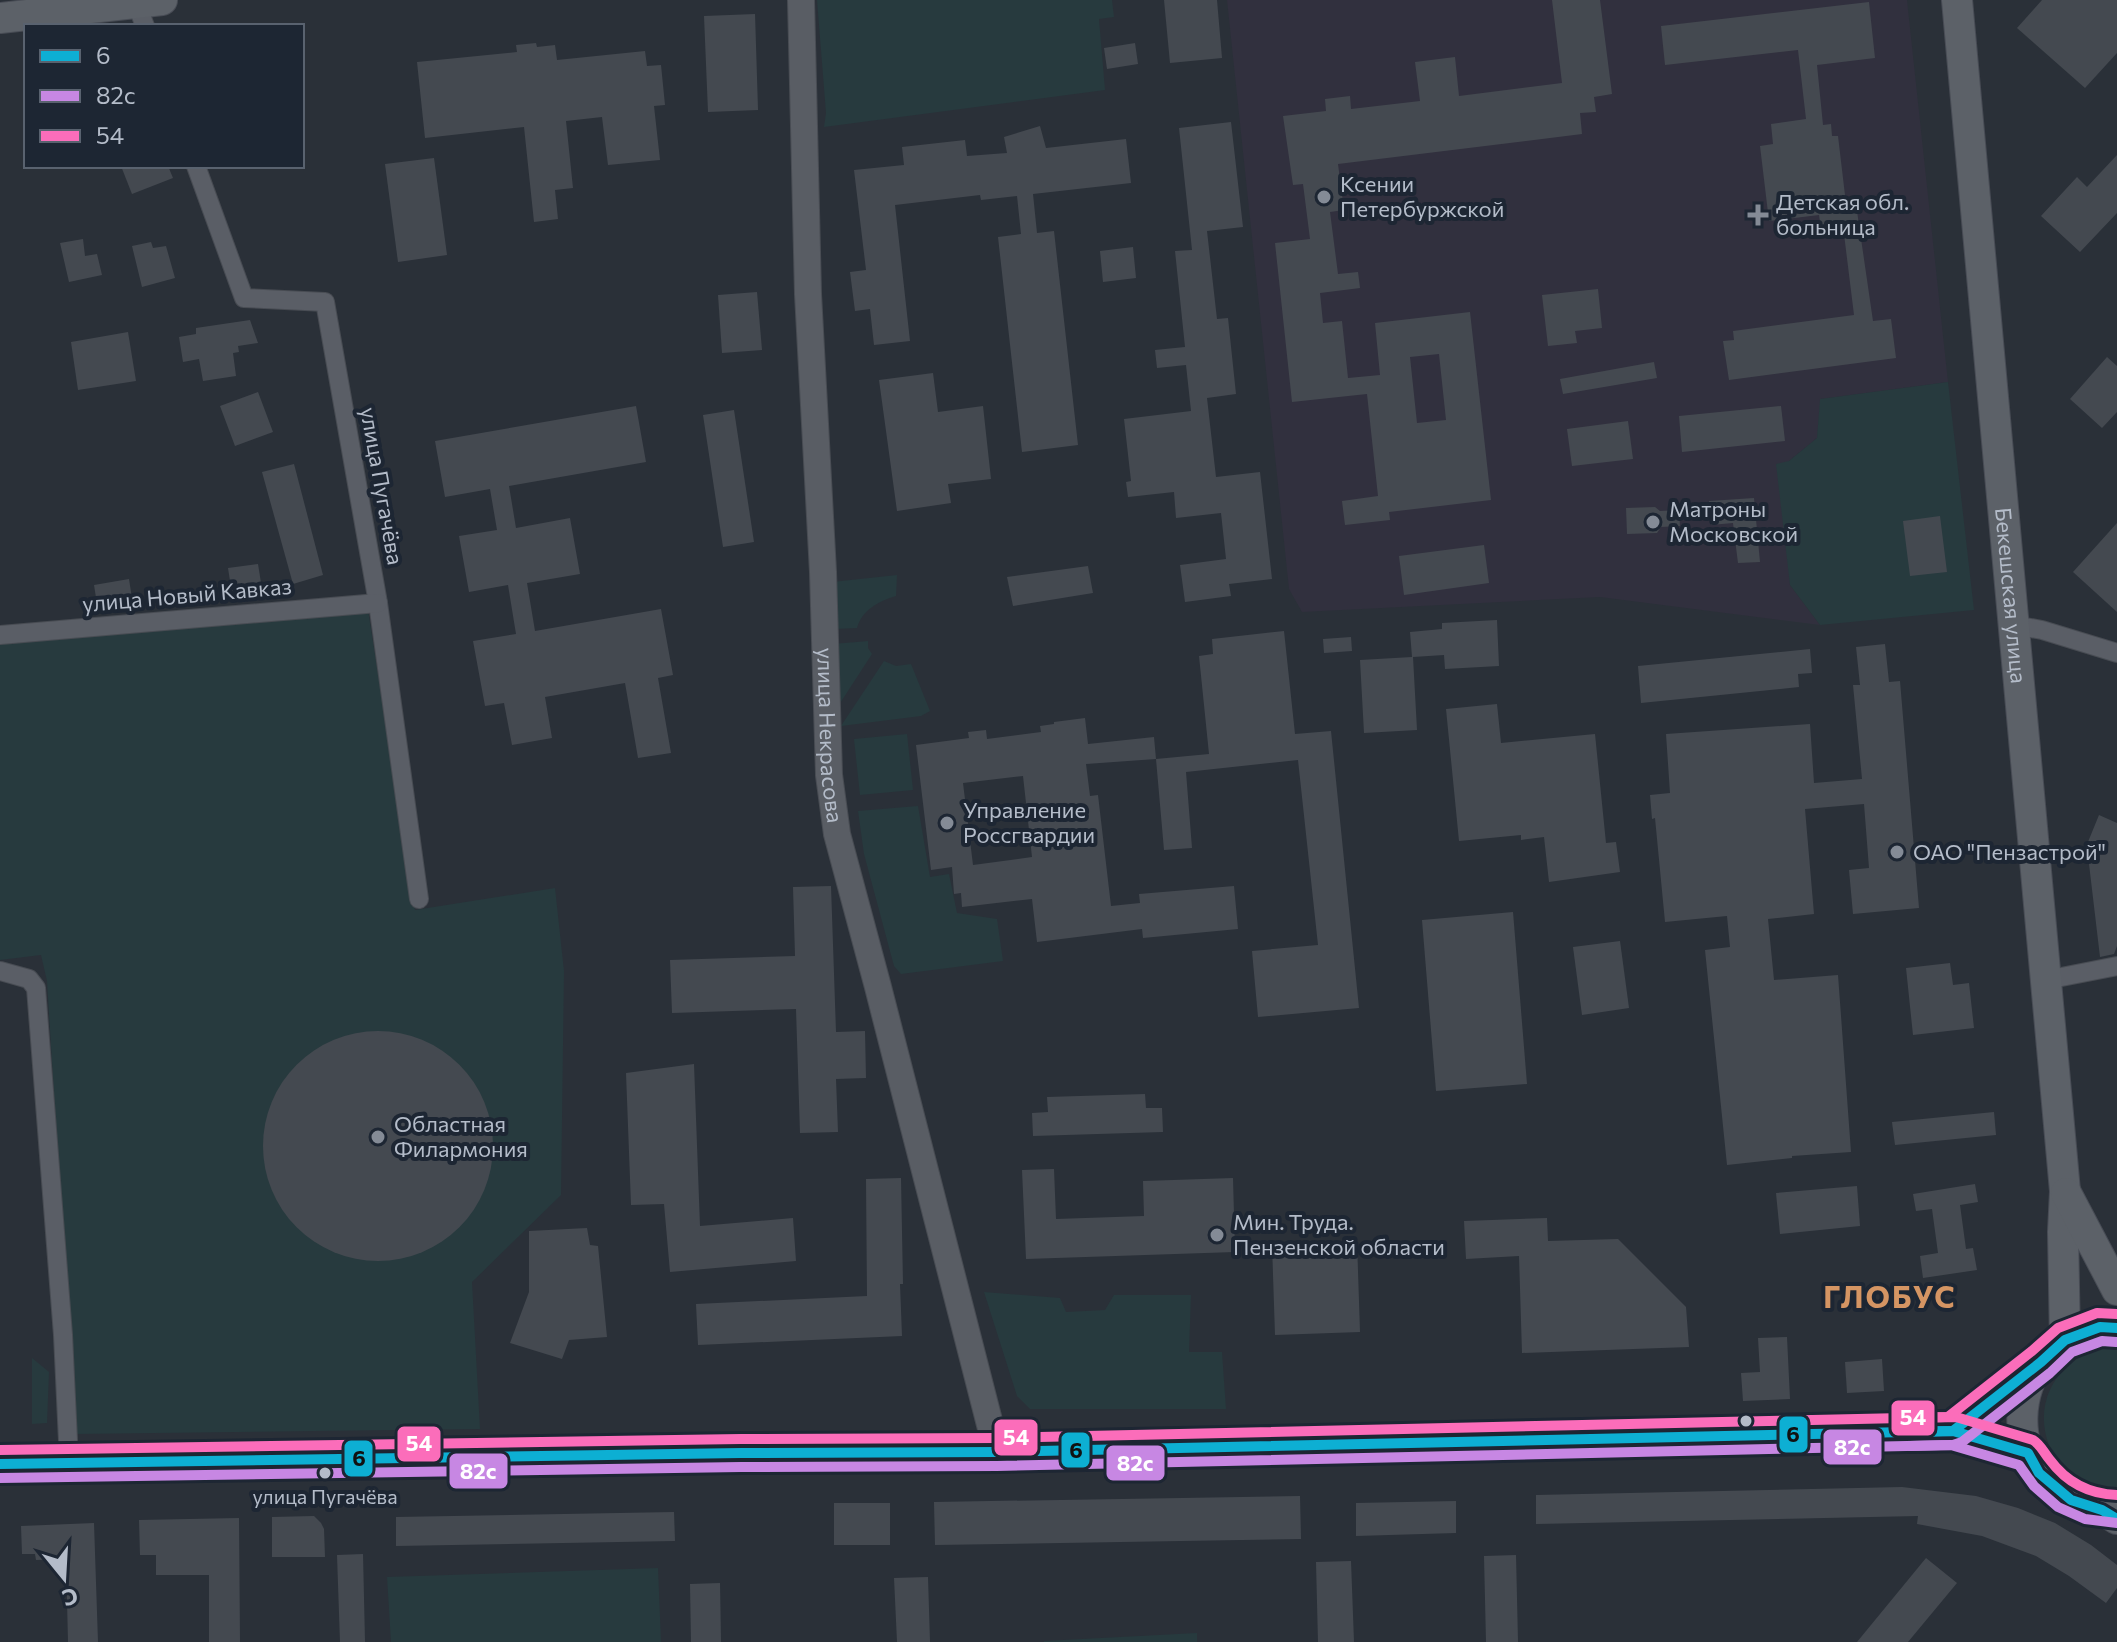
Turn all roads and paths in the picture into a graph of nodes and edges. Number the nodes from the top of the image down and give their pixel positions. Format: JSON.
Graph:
{"nodes":[{"id":1,"x":801,"y":0,"type":"edge"},
{"id":2,"x":1957,"y":0,"type":"edge"},
{"id":3,"x":144,"y":7,"type":"edge"},
{"id":4,"x":0,"y":18,"type":"edge"},
{"id":5,"x":197,"y":168,"type":"edge"},
{"id":6,"x":378,"y":603,"type":"junction"},
{"id":7,"x":2014,"y":625,"type":"junction"},
{"id":8,"x":0,"y":635,"type":"edge"},
{"id":9,"x":2117,"y":653,"type":"edge"},
{"id":10,"x":419,"y":899,"type":"dead end"},
{"id":11,"x":2117,"y":966,"type":"edge"},
{"id":12,"x":0,"y":971,"type":"edge"},
{"id":13,"x":2046,"y":980,"type":"junction"},
{"id":14,"x":2065,"y":1191,"type":"junction"},
{"id":15,"x":2117,"y":1290,"type":"edge"},
{"id":16,"x":2117,"y":1328,"type":"edge"},
{"id":17,"x":2065,"y":1340,"type":"junction"},
{"id":18,"x":2041,"y":1362,"type":"junction"},
{"id":19,"x":1953,"y":1431,"type":"junction"},
{"id":20,"x":997,"y":1452,"type":"junction"},
{"id":21,"x":2028,"y":1453,"type":"junction"},
{"id":22,"x":69,"y":1462,"type":"junction"},
{"id":23,"x":0,"y":1464,"type":"edge"},
{"id":24,"x":2112,"y":1513,"type":"edge"}],
"edges":[{"from":1,"to":20,"type":"main road","name":"улица Некрасова"},
{"from":2,"to":7,"type":"main road","name":"Бекешская улица"},
{"from":3,"to":4,"type":"main road"},
{"from":5,"to":6,"type":"street","name":"улица Пугачёва"},
{"from":6,"to":8,"type":"street","name":"улица Новый Кавказ"},
{"from":6,"to":10,"type":"street","name":"улица Пугачёва"},
{"from":7,"to":9,"type":"street"},
{"from":7,"to":13,"type":"main road","name":"Бекешская улица"},
{"from":11,"to":13,"type":"street"},
{"from":12,"to":22,"type":"street"},
{"from":13,"to":14,"type":"main road","name":"Бекешская улица"},
{"from":14,"to":15,"type":"main road","name":"Бекешская улица"},
{"from":14,"to":17,"type":"main road","name":"Бекешская улица"},
{"from":16,"to":17,"type":"main road"},
{"from":17,"to":18,"type":"main road"},
{"from":18,"to":19,"type":"main road"},
{"from":18,"to":21,"type":"main road"},
{"from":19,"to":20,"type":"main road"},
{"from":19,"to":21,"type":"main road"},
{"from":20,"to":22,"type":"main road"},
{"from":21,"to":24,"type":"main road"},
{"from":22,"to":23,"type":"main road"}]}
